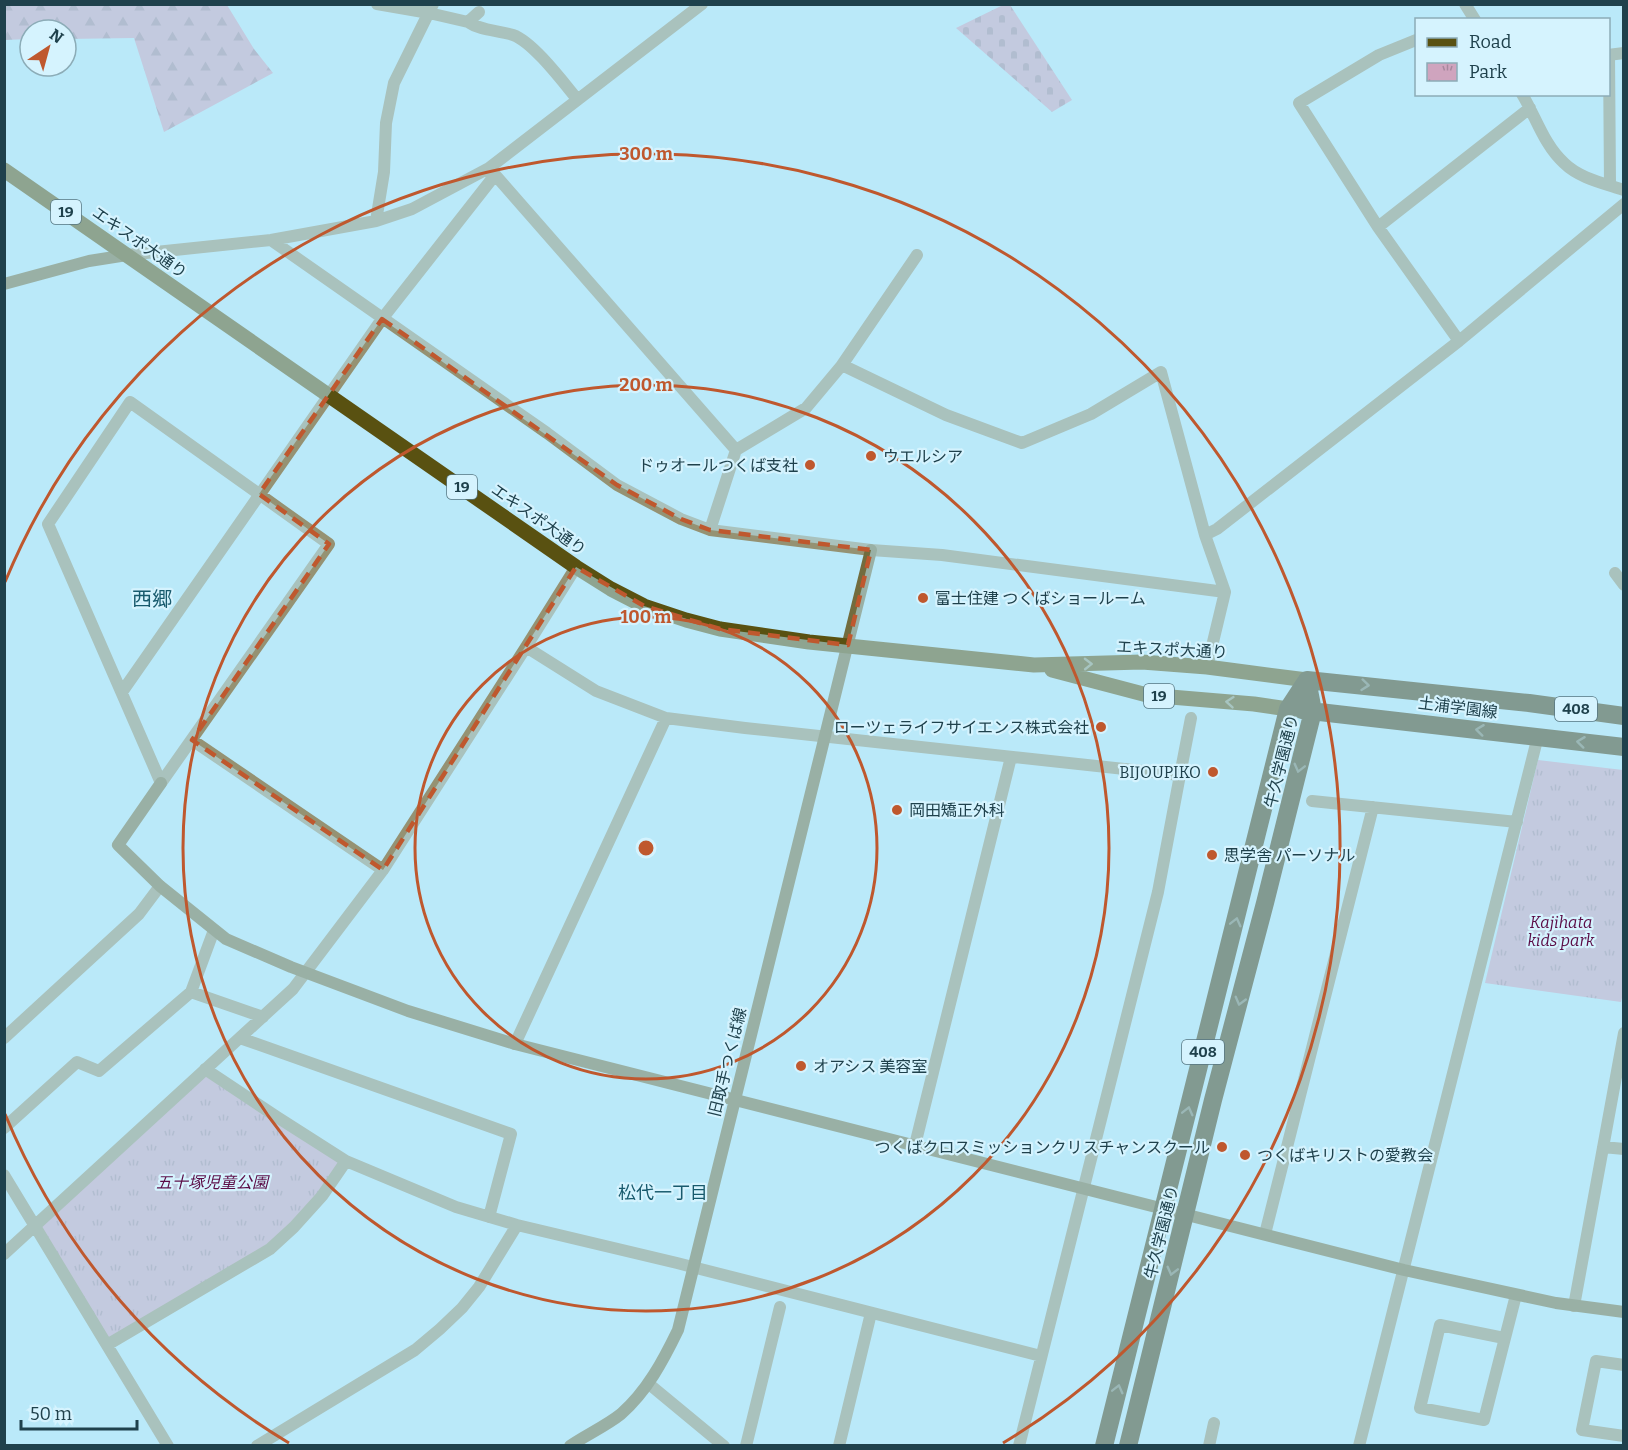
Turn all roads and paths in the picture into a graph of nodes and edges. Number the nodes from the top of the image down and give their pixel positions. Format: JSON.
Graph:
{"nodes":[{"id":1,"x":377,"y":4,"type":"edge"},
{"id":2,"x":702,"y":4,"type":"edge"},
{"id":3,"x":1465,"y":4,"type":"edge"},
{"id":4,"x":431,"y":9,"type":"edge"},
{"id":5,"x":479,"y":12,"type":"dead end"},
{"id":6,"x":1471,"y":18,"type":"edge"},
{"id":7,"x":468,"y":22,"type":"junction"},
{"id":8,"x":1415,"y":40,"type":"edge"},
{"id":9,"x":1523,"y":96,"type":"edge"},
{"id":10,"x":1609,"y":96,"type":"edge"},
{"id":11,"x":577,"y":99,"type":"junction"},
{"id":12,"x":1530,"y":108,"type":"junction"},
{"id":13,"x":4,"y":170,"type":"edge"},
{"id":14,"x":492,"y":171,"type":"junction"},
{"id":15,"x":1610,"y":186,"type":"junction"},
{"id":16,"x":1623,"y":190,"type":"edge"},
{"id":17,"x":1623,"y":204,"type":"edge"},
{"id":18,"x":376,"y":221,"type":"junction"},
{"id":19,"x":1378,"y":226,"type":"junction"},
{"id":20,"x":271,"y":240,"type":"junction"},
{"id":21,"x":127,"y":255,"type":"junction"},
{"id":22,"x":917,"y":255,"type":"dead end"},
{"id":23,"x":4,"y":284,"type":"edge"},
{"id":24,"x":382,"y":319,"type":"junction"},
{"id":25,"x":1459,"y":341,"type":"junction"},
{"id":26,"x":842,"y":365,"type":"junction"},
{"id":27,"x":329,"y":394,"type":"junction"},
{"id":28,"x":736,"y":450,"type":"junction"},
{"id":29,"x":259,"y":494,"type":"junction"},
{"id":30,"x":710,"y":530,"type":"junction"},
{"id":31,"x":1205,"y":535,"type":"junction"},
{"id":32,"x":871,"y":550,"type":"junction"},
{"id":33,"x":576,"y":567,"type":"junction"},
{"id":34,"x":1615,"y":573,"type":"dead end"},
{"id":35,"x":1623,"y":585,"type":"edge"},
{"id":36,"x":1225,"y":592,"type":"junction"},
{"id":37,"x":848,"y":645,"type":"junction"},
{"id":38,"x":526,"y":647,"type":"junction"},
{"id":39,"x":1034,"y":665,"type":"junction"},
{"id":40,"x":1206,"y":667,"type":"junction"},
{"id":41,"x":1307,"y":680,"type":"junction"},
{"id":42,"x":122,"y":692,"type":"junction"},
{"id":43,"x":1288,"y":709,"type":"junction"},
{"id":44,"x":1313,"y":711,"type":"junction"},
{"id":45,"x":1623,"y":716,"type":"edge"},
{"id":46,"x":666,"y":718,"type":"junction"},
{"id":47,"x":1191,"y":718,"type":"dead end"},
{"id":48,"x":824,"y":735,"type":"junction"},
{"id":49,"x":1538,"y":736,"type":"junction"},
{"id":50,"x":192,"y":740,"type":"junction"},
{"id":51,"x":1623,"y":747,"type":"edge"},
{"id":52,"x":1011,"y":757,"type":"junction"},
{"id":53,"x":1180,"y":775,"type":"junction"},
{"id":54,"x":161,"y":783,"type":"junction"},
{"id":55,"x":1312,"y":801,"type":"dead end"},
{"id":56,"x":1373,"y":807,"type":"junction"},
{"id":57,"x":1517,"y":822,"type":"junction"},
{"id":58,"x":382,"y":870,"type":"junction"},
{"id":59,"x":160,"y":886,"type":"junction"},
{"id":60,"x":214,"y":930,"type":"junction"},
{"id":61,"x":307,"y":973,"type":"junction"},
{"id":62,"x":191,"y":992,"type":"junction"},
{"id":63,"x":263,"y":1017,"type":"junction"},
{"id":64,"x":1623,"y":1033,"type":"edge"},
{"id":65,"x":4,"y":1038,"type":"edge"},
{"id":66,"x":240,"y":1038,"type":"junction"},
{"id":67,"x":515,"y":1044,"type":"junction"},
{"id":68,"x":205,"y":1069,"type":"junction"},
{"id":69,"x":735,"y":1100,"type":"junction"},
{"id":70,"x":4,"y":1128,"type":"edge"},
{"id":71,"x":915,"y":1145,"type":"junction"},
{"id":72,"x":1603,"y":1147,"type":"junction"},
{"id":73,"x":1623,"y":1149,"type":"edge"},
{"id":74,"x":346,"y":1161,"type":"junction"},
{"id":75,"x":4,"y":1175,"type":"edge"},
{"id":76,"x":1083,"y":1189,"type":"junction"},
{"id":77,"x":1163,"y":1208,"type":"junction"},
{"id":78,"x":1185,"y":1214,"type":"junction"},
{"id":79,"x":489,"y":1217,"type":"junction"},
{"id":80,"x":517,"y":1225,"type":"junction"},
{"id":81,"x":35,"y":1226,"type":"junction"},
{"id":82,"x":1265,"y":1234,"type":"junction"},
{"id":83,"x":4,"y":1254,"type":"edge"},
{"id":84,"x":692,"y":1268,"type":"junction"},
{"id":85,"x":1404,"y":1270,"type":"junction"},
{"id":86,"x":1516,"y":1295,"type":"junction"},
{"id":87,"x":1574,"y":1306,"type":"junction"},
{"id":88,"x":780,"y":1307,"type":"dead end"},
{"id":89,"x":1623,"y":1312,"type":"edge"},
{"id":90,"x":871,"y":1313,"type":"junction"},
{"id":91,"x":1504,"y":1338,"type":"junction"},
{"id":92,"x":108,"y":1345,"type":"junction"},
{"id":93,"x":1041,"y":1356,"type":"junction"},
{"id":94,"x":1623,"y":1365,"type":"edge"},
{"id":95,"x":649,"y":1384,"type":"junction"},
{"id":96,"x":1214,"y":1423,"type":"dead end"},
{"id":97,"x":1623,"y":1436,"type":"edge"},
{"id":98,"x":168,"y":1446,"type":"edge"},
{"id":99,"x":257,"y":1446,"type":"edge"},
{"id":100,"x":570,"y":1446,"type":"edge"},
{"id":101,"x":724,"y":1446,"type":"edge"},
{"id":102,"x":746,"y":1446,"type":"edge"},
{"id":103,"x":839,"y":1446,"type":"edge"},
{"id":104,"x":1019,"y":1446,"type":"edge"},
{"id":105,"x":1104,"y":1446,"type":"edge"},
{"id":106,"x":1128,"y":1446,"type":"edge"},
{"id":107,"x":1209,"y":1446,"type":"edge"},
{"id":108,"x":1359,"y":1446,"type":"edge"}],
"edges":[{"from":1,"to":4,"type":"street"},
{"from":2,"to":11,"type":"street"},
{"from":3,"to":6,"type":"street"},
{"from":4,"to":7,"type":"street"},
{"from":4,"to":18,"type":"street"},
{"from":5,"to":7,"type":"street"},
{"from":7,"to":11,"type":"street"},
{"from":8,"to":19,"type":"street"},
{"from":9,"to":12,"type":"street"},
{"from":10,"to":15,"type":"street"},
{"from":11,"to":14,"type":"street"},
{"from":12,"to":15,"type":"street"},
{"from":12,"to":19,"type":"street"},
{"from":13,"to":21,"type":"main road","name":"エキスポ大通り","number":"19"},
{"from":14,"to":18,"type":"street"},
{"from":14,"to":24,"type":"street"},
{"from":14,"to":28,"type":"street"},
{"from":15,"to":16,"type":"street"},
{"from":17,"to":25,"type":"street"},
{"from":18,"to":20,"type":"street"},
{"from":19,"to":25,"type":"street"},
{"from":20,"to":21,"type":"street"},
{"from":20,"to":24,"type":"street"},
{"from":21,"to":23,"type":"street"},
{"from":21,"to":27,"type":"main road","name":"エキスポ大通り","number":"19"},
{"from":22,"to":26,"type":"street"},
{"from":24,"to":27,"type":"street"},
{"from":24,"to":30,"type":"street"},
{"from":25,"to":31,"type":"street"},
{"from":26,"to":28,"type":"street"},
{"from":26,"to":31,"type":"street"},
{"from":27,"to":29,"type":"street"},
{"from":27,"to":33,"type":"main road","name":"エキスポ大通り","number":"19"},
{"from":28,"to":30,"type":"street"},
{"from":29,"to":42,"type":"street"},
{"from":29,"to":42,"type":"street"},
{"from":29,"to":50,"type":"street"},
{"from":30,"to":32,"type":"street"},
{"from":31,"to":36,"type":"street"},
{"from":32,"to":36,"type":"street"},
{"from":32,"to":37,"type":"street","name":"旧取手つくば線"},
{"from":33,"to":37,"type":"main road","name":"エキスポ大通り","number":"19"},
{"from":33,"to":38,"type":"street"},
{"from":34,"to":35,"type":"street"},
{"from":36,"to":40,"type":"street"},
{"from":37,"to":39,"type":"main road","name":"エキスポ大通り","number":"19"},
{"from":37,"to":48,"type":"street","name":"旧取手つくば線"},
{"from":38,"to":46,"type":"street"},
{"from":38,"to":58,"type":"street"},
{"from":39,"to":40,"type":"main road","name":"エキスポ大通り","number":"19","one_way":true},
{"from":43,"to":39,"type":"main road","name":"エキスポ大通り","number":"19","one_way":true},
{"from":40,"to":41,"type":"main road","name":"エキスポ大通り","number":"19"},
{"from":41,"to":43,"type":"highway","name":"牛久学園通り","number":"408"},
{"from":41,"to":44,"type":"highway","name":"牛久学園通り","number":"408"},
{"from":41,"to":45,"type":"highway","name":"土浦学園線","number":"408","one_way":true},
{"from":42,"to":54,"type":"street"},
{"from":43,"to":44,"type":"highway","name":"土浦学園線","number":"408"},
{"from":77,"to":43,"type":"highway","name":"牛久学園通り","number":"408","one_way":true},
{"from":49,"to":44,"type":"highway","name":"土浦学園線","number":"408","one_way":true},
{"from":44,"to":78,"type":"highway","name":"牛久学園通り","number":"408","one_way":true},
{"from":46,"to":48,"type":"street"},
{"from":46,"to":67,"type":"street"},
{"from":47,"to":53,"type":"street"},
{"from":48,"to":52,"type":"street"},
{"from":48,"to":69,"type":"street","name":"旧取手つくば線"},
{"from":51,"to":49,"type":"highway","name":"土浦学園線","number":"408","one_way":true},
{"from":49,"to":57,"type":"street"},
{"from":50,"to":54,"type":"street"},
{"from":50,"to":58,"type":"street"},
{"from":52,"to":53,"type":"street"},
{"from":52,"to":71,"type":"street"},
{"from":53,"to":76,"type":"street"},
{"from":54,"to":59,"type":"street"},
{"from":55,"to":56,"type":"street"},
{"from":56,"to":57,"type":"street"},
{"from":56,"to":82,"type":"street"},
{"from":57,"to":85,"type":"street"},
{"from":58,"to":61,"type":"street"},
{"from":59,"to":60,"type":"street"},
{"from":59,"to":65,"type":"street"},
{"from":60,"to":61,"type":"street"},
{"from":60,"to":62,"type":"street"},
{"from":61,"to":63,"type":"street"},
{"from":61,"to":67,"type":"street"},
{"from":62,"to":63,"type":"street"},
{"from":62,"to":70,"type":"street"},
{"from":63,"to":66,"type":"street"},
{"from":64,"to":72,"type":"street"},
{"from":66,"to":68,"type":"street"},
{"from":66,"to":79,"type":"street"},
{"from":67,"to":69,"type":"street"},
{"from":68,"to":74,"type":"street"},
{"from":68,"to":81,"type":"street"},
{"from":69,"to":71,"type":"street"},
{"from":69,"to":84,"type":"street","name":"旧取手つくば線"},
{"from":71,"to":76,"type":"street"},
{"from":72,"to":73,"type":"street"},
{"from":72,"to":87,"type":"street"},
{"from":74,"to":79,"type":"street"},
{"from":74,"to":92,"type":"street"},
{"from":75,"to":81,"type":"street"},
{"from":76,"to":77,"type":"street"},
{"from":76,"to":93,"type":"street"},
{"from":77,"to":78,"type":"street"},
{"from":105,"to":77,"type":"highway","name":"牛久学園通り","number":"408","one_way":true},
{"from":78,"to":82,"type":"street"},
{"from":78,"to":106,"type":"highway","name":"牛久学園通り","number":"408","one_way":true},
{"from":79,"to":80,"type":"street"},
{"from":80,"to":84,"type":"street"},
{"from":80,"to":99,"type":"street"},
{"from":81,"to":83,"type":"street"},
{"from":81,"to":92,"type":"street"},
{"from":82,"to":85,"type":"street"},
{"from":84,"to":90,"type":"street"},
{"from":84,"to":95,"type":"street","name":"旧取手つくば線"},
{"from":85,"to":86,"type":"street"},
{"from":85,"to":108,"type":"street"},
{"from":86,"to":87,"type":"street"},
{"from":86,"to":91,"type":"street"},
{"from":87,"to":89,"type":"street"},
{"from":88,"to":102,"type":"street"},
{"from":90,"to":93,"type":"street"},
{"from":90,"to":103,"type":"street"},
{"from":91,"to":91,"type":"street"},
{"from":92,"to":98,"type":"street"},
{"from":93,"to":104,"type":"street"},
{"from":94,"to":97,"type":"street"},
{"from":95,"to":100,"type":"street","name":"旧取手つくば線"},
{"from":95,"to":101,"type":"street"},
{"from":96,"to":107,"type":"street"}]}
